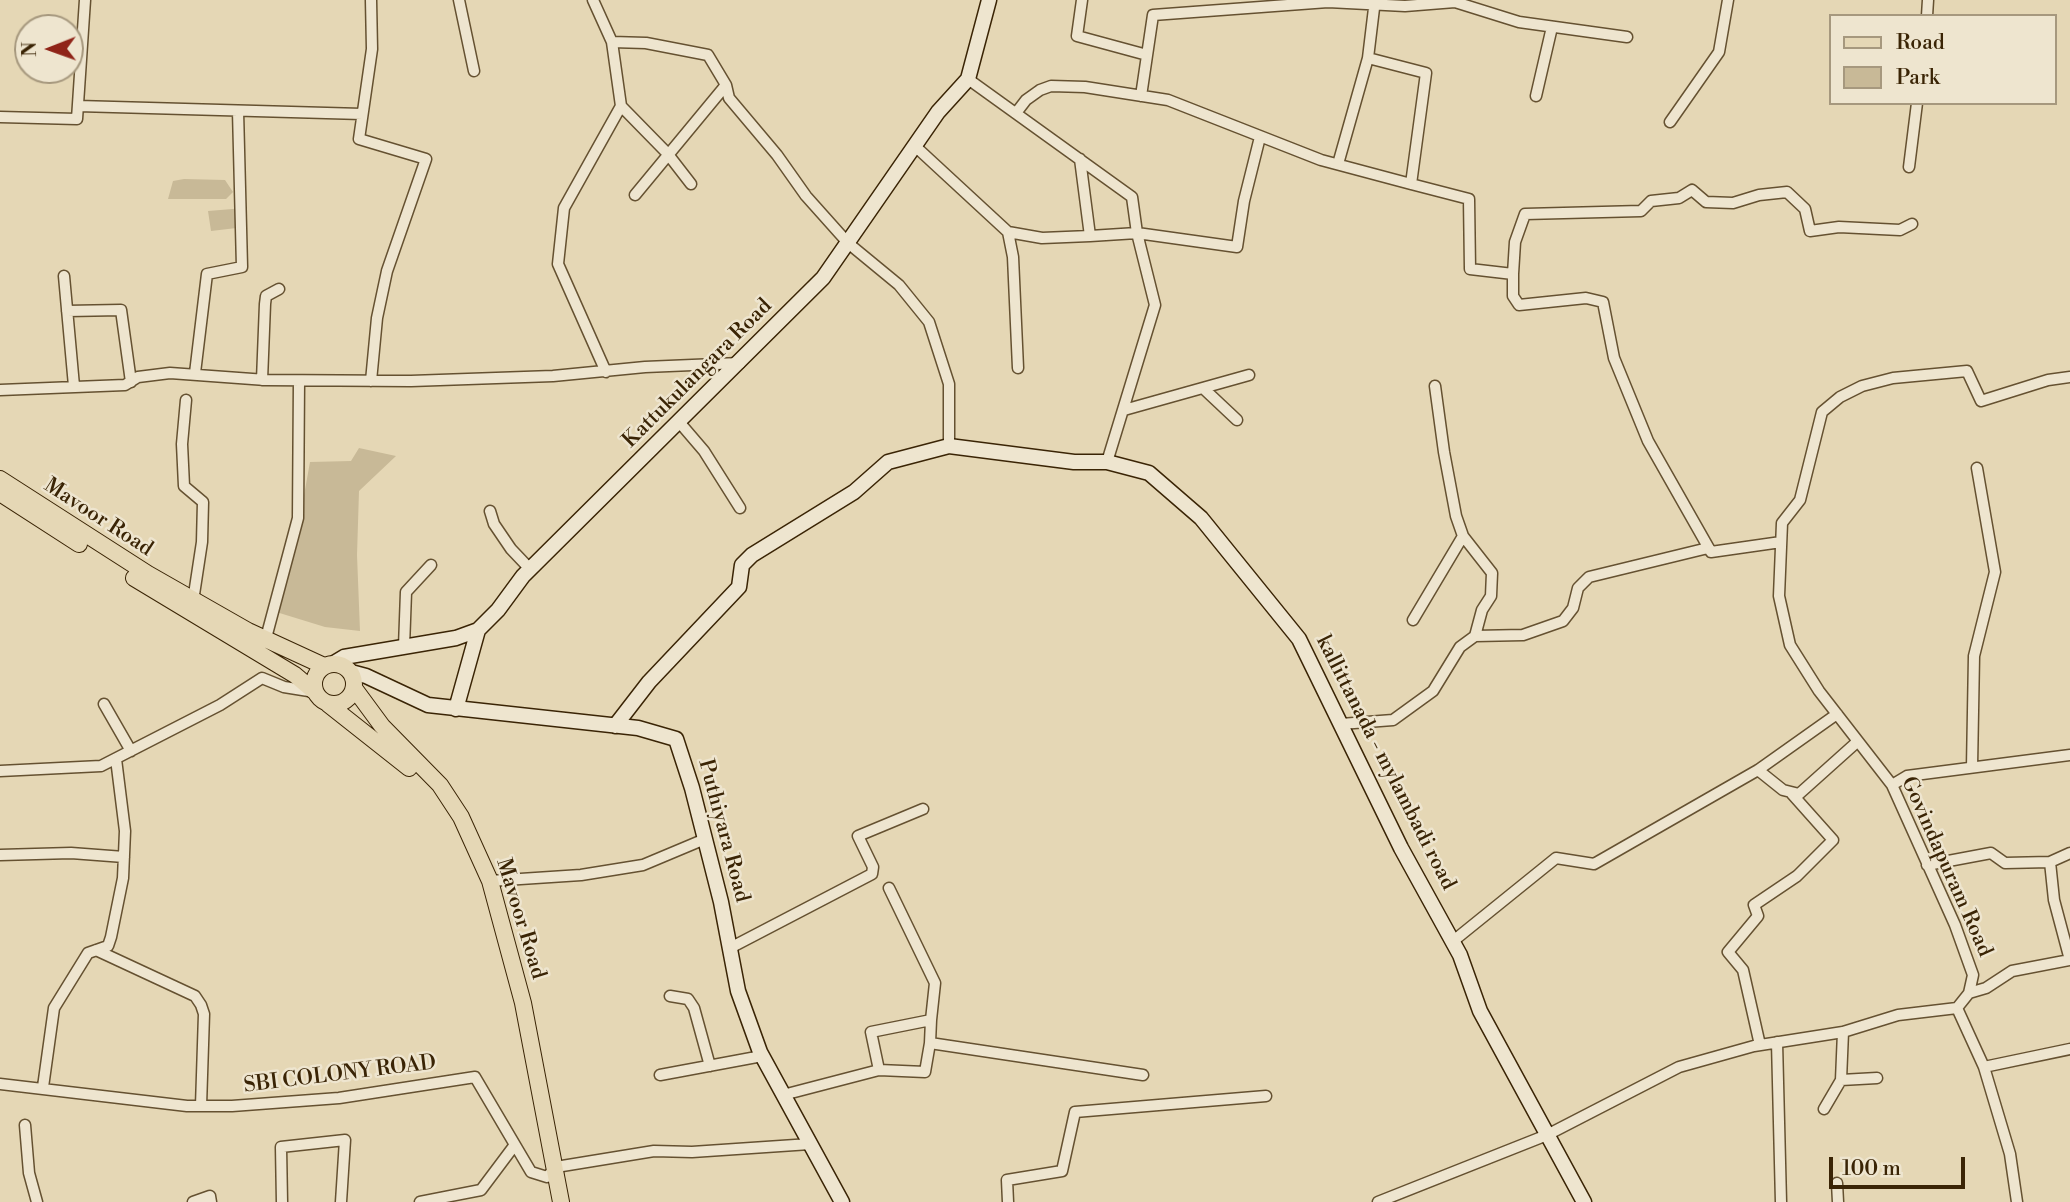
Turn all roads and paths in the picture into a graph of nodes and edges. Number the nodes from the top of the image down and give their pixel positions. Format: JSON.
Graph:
{"nodes":[{"id":1,"x":85,"y":0,"type":"edge"},
{"id":2,"x":370,"y":0,"type":"edge"},
{"id":3,"x":459,"y":0,"type":"edge"},
{"id":4,"x":593,"y":0,"type":"edge"},
{"id":5,"x":989,"y":0,"type":"edge"},
{"id":6,"x":1082,"y":0,"type":"edge"},
{"id":7,"x":1728,"y":0,"type":"edge"},
{"id":8,"x":1375,"y":1,"type":"edge"},
{"id":9,"x":1552,"y":27,"type":"junction"},
{"id":10,"x":1628,"y":37,"type":"dead end"},
{"id":11,"x":612,"y":43,"type":"junction"},
{"id":12,"x":1147,"y":55,"type":"junction"},
{"id":13,"x":1368,"y":58,"type":"junction"},
{"id":14,"x":474,"y":71,"type":"dead end"},
{"id":15,"x":968,"y":79,"type":"junction"},
{"id":16,"x":726,"y":85,"type":"junction"},
{"id":17,"x":1141,"y":96,"type":"junction"},
{"id":18,"x":1536,"y":96,"type":"dead end"},
{"id":19,"x":1917,"y":105,"type":"edge"},
{"id":20,"x":78,"y":106,"type":"junction"},
{"id":21,"x":621,"y":106,"type":"junction"},
{"id":22,"x":238,"y":111,"type":"junction"},
{"id":23,"x":1016,"y":113,"type":"junction"},
{"id":24,"x":362,"y":114,"type":"junction"},
{"id":25,"x":0,"y":117,"type":"edge"},
{"id":26,"x":1670,"y":122,"type":"dead end"},
{"id":27,"x":1260,"y":137,"type":"junction"},
{"id":28,"x":916,"y":147,"type":"junction"},
{"id":29,"x":667,"y":153,"type":"junction"},
{"id":30,"x":1080,"y":159,"type":"junction"},
{"id":31,"x":1338,"y":164,"type":"junction"},
{"id":32,"x":1909,"y":167,"type":"dead end"},
{"id":33,"x":691,"y":184,"type":"dead end"},
{"id":34,"x":1410,"y":184,"type":"junction"},
{"id":35,"x":635,"y":195,"type":"dead end"},
{"id":36,"x":1912,"y":224,"type":"dead end"},
{"id":37,"x":1008,"y":232,"type":"junction"},
{"id":38,"x":1137,"y":233,"type":"junction"},
{"id":39,"x":1090,"y":236,"type":"junction"},
{"id":40,"x":848,"y":243,"type":"junction"},
{"id":41,"x":1513,"y":274,"type":"junction"},
{"id":42,"x":64,"y":276,"type":"dead end"},
{"id":43,"x":279,"y":289,"type":"dead end"},
{"id":44,"x":67,"y":311,"type":"junction"},
{"id":45,"x":740,"y":363,"type":"junction"},
{"id":46,"x":1018,"y":369,"type":"dead end"},
{"id":47,"x":606,"y":372,"type":"junction"},
{"id":48,"x":195,"y":373,"type":"junction"},
{"id":49,"x":1249,"y":375,"type":"dead end"},
{"id":50,"x":2070,"y":377,"type":"edge"},
{"id":51,"x":262,"y":380,"type":"junction"},
{"id":52,"x":299,"y":381,"type":"junction"},
{"id":53,"x":371,"y":381,"type":"junction"},
{"id":54,"x":131,"y":382,"type":"junction"},
{"id":55,"x":74,"y":386,"type":"junction"},
{"id":56,"x":1435,"y":386,"type":"dead end"},
{"id":57,"x":1203,"y":388,"type":"junction"},
{"id":58,"x":0,"y":390,"type":"edge"},
{"id":59,"x":186,"y":400,"type":"dead end"},
{"id":60,"x":1124,"y":410,"type":"junction"},
{"id":61,"x":1237,"y":420,"type":"dead end"},
{"id":62,"x":680,"y":423,"type":"junction"},
{"id":63,"x":949,"y":446,"type":"junction"},
{"id":64,"x":1107,"y":462,"type":"junction"},
{"id":65,"x":1977,"y":468,"type":"dead end"},
{"id":66,"x":0,"y":479,"type":"edge"},
{"id":67,"x":0,"y":493,"type":"edge"},
{"id":68,"x":740,"y":508,"type":"dead end"},
{"id":69,"x":490,"y":511,"type":"dead end"},
{"id":70,"x":1463,"y":536,"type":"junction"},
{"id":71,"x":1781,"y":542,"type":"junction"},
{"id":72,"x":1709,"y":548,"type":"junction"},
{"id":73,"x":430,"y":565,"type":"dead end"},
{"id":74,"x":530,"y":569,"type":"junction"},
{"id":75,"x":193,"y":601,"type":"junction"},
{"id":76,"x":1413,"y":620,"type":"dead end"},
{"id":77,"x":478,"y":630,"type":"junction"},
{"id":78,"x":1475,"y":636,"type":"junction"},
{"id":79,"x":266,"y":638,"type":"junction"},
{"id":80,"x":404,"y":647,"type":"junction"},
{"id":81,"x":329,"y":665,"type":"junction"},
{"id":82,"x":353,"y":680,"type":"junction"},
{"id":83,"x":315,"y":692,"type":"junction"},
{"id":84,"x":104,"y":704,"type":"dead end"},
{"id":85,"x":328,"y":704,"type":"junction"},
{"id":86,"x":456,"y":709,"type":"junction"},
{"id":87,"x":1837,"y":714,"type":"junction"},
{"id":88,"x":1341,"y":724,"type":"junction"},
{"id":89,"x":615,"y":726,"type":"junction"},
{"id":90,"x":1857,"y":742,"type":"junction"},
{"id":91,"x":131,"y":751,"type":"junction"},
{"id":92,"x":2070,"y":755,"type":"edge"},
{"id":93,"x":116,"y":759,"type":"junction"},
{"id":94,"x":1972,"y":767,"type":"junction"},
{"id":95,"x":1758,"y":770,"type":"junction"},
{"id":96,"x":0,"y":771,"type":"edge"},
{"id":97,"x":1892,"y":785,"type":"junction"},
{"id":98,"x":1792,"y":794,"type":"junction"},
{"id":99,"x":923,"y":809,"type":"dead end"},
{"id":100,"x":705,"y":839,"type":"junction"},
{"id":101,"x":2070,"y":853,"type":"edge"},
{"id":102,"x":0,"y":855,"type":"edge"},
{"id":103,"x":124,"y":857,"type":"junction"},
{"id":104,"x":2050,"y":862,"type":"junction"},
{"id":105,"x":1927,"y":865,"type":"junction"},
{"id":106,"x":490,"y":881,"type":"junction"},
{"id":107,"x":889,"y":888,"type":"dead end"},
{"id":108,"x":1452,"y":942,"type":"junction"},
{"id":109,"x":730,"y":948,"type":"junction"},
{"id":110,"x":96,"y":950,"type":"junction"},
{"id":111,"x":2070,"y":960,"type":"edge"},
{"id":112,"x":1969,"y":993,"type":"junction"},
{"id":113,"x":670,"y":996,"type":"dead end"},
{"id":114,"x":1957,"y":1008,"type":"junction"},
{"id":115,"x":930,"y":1020,"type":"junction"},
{"id":116,"x":1843,"y":1032,"type":"junction"},
{"id":117,"x":1777,"y":1042,"type":"junction"},
{"id":118,"x":930,"y":1043,"type":"junction"},
{"id":119,"x":1760,"y":1045,"type":"junction"},
{"id":120,"x":2070,"y":1049,"type":"edge"},
{"id":121,"x":762,"y":1056,"type":"junction"},
{"id":122,"x":710,"y":1066,"type":"junction"},
{"id":123,"x":1984,"y":1067,"type":"junction"},
{"id":124,"x":879,"y":1070,"type":"junction"},
{"id":125,"x":660,"y":1075,"type":"dead end"},
{"id":126,"x":1143,"y":1076,"type":"dead end"},
{"id":127,"x":1877,"y":1078,"type":"dead end"},
{"id":128,"x":1841,"y":1080,"type":"junction"},
{"id":129,"x":0,"y":1084,"type":"edge"},
{"id":130,"x":43,"y":1087,"type":"junction"},
{"id":131,"x":783,"y":1095,"type":"junction"},
{"id":132,"x":1266,"y":1096,"type":"dead end"},
{"id":133,"x":201,"y":1106,"type":"junction"},
{"id":134,"x":1824,"y":1109,"type":"dead end"},
{"id":135,"x":24,"y":1125,"type":"dead end"},
{"id":136,"x":1547,"y":1135,"type":"junction"},
{"id":137,"x":810,"y":1144,"type":"junction"},
{"id":138,"x":514,"y":1146,"type":"junction"},
{"id":139,"x":552,"y":1172,"type":"junction"},
{"id":140,"x":1837,"y":1182,"type":"dead end"},
{"id":141,"x":1407,"y":1197,"type":"edge"},
{"id":142,"x":37,"y":1202,"type":"edge"},
{"id":143,"x":193,"y":1202,"type":"edge"},
{"id":144,"x":211,"y":1202,"type":"edge"},
{"id":145,"x":282,"y":1202,"type":"edge"},
{"id":146,"x":341,"y":1202,"type":"edge"},
{"id":147,"x":420,"y":1202,"type":"edge"},
{"id":148,"x":551,"y":1202,"type":"edge"},
{"id":149,"x":561,"y":1202,"type":"edge"},
{"id":150,"x":842,"y":1202,"type":"edge"},
{"id":151,"x":1008,"y":1202,"type":"edge"},
{"id":152,"x":1378,"y":1202,"type":"edge"},
{"id":153,"x":1584,"y":1202,"type":"edge"},
{"id":154,"x":1782,"y":1202,"type":"edge"},
{"id":155,"x":1838,"y":1202,"type":"edge"},
{"id":156,"x":2017,"y":1202,"type":"edge"}],
"edges":[{"from":1,"to":20,"type":"street"},
{"from":2,"to":24,"type":"street"},
{"from":3,"to":14,"type":"street"},
{"from":4,"to":11,"type":"street"},
{"from":5,"to":15,"type":"street","name":"Kattukulangara Road"},
{"from":6,"to":12,"type":"street"},
{"from":7,"to":26,"type":"street"},
{"from":8,"to":9,"type":"street"},
{"from":8,"to":12,"type":"street"},
{"from":8,"to":13,"type":"street"},
{"from":9,"to":10,"type":"street"},
{"from":9,"to":18,"type":"street"},
{"from":11,"to":16,"type":"street"},
{"from":11,"to":21,"type":"street"},
{"from":12,"to":17,"type":"street"},
{"from":13,"to":31,"type":"street"},
{"from":13,"to":34,"type":"street"},
{"from":15,"to":23,"type":"street"},
{"from":15,"to":28,"type":"street","name":"Kattukulangara Road"},
{"from":16,"to":29,"type":"street"},
{"from":16,"to":40,"type":"street"},
{"from":17,"to":23,"type":"street"},
{"from":17,"to":27,"type":"street"},
{"from":19,"to":32,"type":"street"},
{"from":20,"to":22,"type":"street"},
{"from":20,"to":25,"type":"street"},
{"from":21,"to":29,"type":"street"},
{"from":21,"to":47,"type":"street"},
{"from":22,"to":24,"type":"street"},
{"from":22,"to":48,"type":"street"},
{"from":23,"to":30,"type":"street"},
{"from":24,"to":53,"type":"street"},
{"from":27,"to":31,"type":"street"},
{"from":27,"to":38,"type":"street"},
{"from":28,"to":37,"type":"street"},
{"from":28,"to":40,"type":"street","name":"Kattukulangara Road"},
{"from":29,"to":33,"type":"street"},
{"from":29,"to":35,"type":"street"},
{"from":30,"to":38,"type":"street"},
{"from":30,"to":39,"type":"street"},
{"from":31,"to":34,"type":"street"},
{"from":34,"to":41,"type":"street"},
{"from":36,"to":41,"type":"street"},
{"from":37,"to":39,"type":"street"},
{"from":37,"to":46,"type":"street"},
{"from":38,"to":39,"type":"street"},
{"from":38,"to":60,"type":"street"},
{"from":40,"to":45,"type":"street","name":"Kattukulangara Road"},
{"from":40,"to":63,"type":"street"},
{"from":41,"to":72,"type":"street"},
{"from":42,"to":44,"type":"street"},
{"from":43,"to":51,"type":"street"},
{"from":44,"to":54,"type":"street"},
{"from":44,"to":55,"type":"street"},
{"from":45,"to":47,"type":"street"},
{"from":45,"to":62,"type":"street","name":"Kattukulangara Road"},
{"from":47,"to":53,"type":"street"},
{"from":48,"to":51,"type":"street"},
{"from":48,"to":54,"type":"street"},
{"from":49,"to":57,"type":"street"},
{"from":50,"to":71,"type":"street","name":"Govindapuram Road"},
{"from":51,"to":52,"type":"street"},
{"from":52,"to":53,"type":"street"},
{"from":52,"to":79,"type":"street"},
{"from":54,"to":55,"type":"street"},
{"from":55,"to":58,"type":"street"},
{"from":56,"to":70,"type":"street"},
{"from":57,"to":60,"type":"street"},
{"from":57,"to":61,"type":"street"},
{"from":59,"to":75,"type":"street"},
{"from":60,"to":64,"type":"street"},
{"from":62,"to":68,"type":"street"},
{"from":62,"to":74,"type":"street","name":"Kattukulangara Road"},
{"from":63,"to":64,"type":"street","name":"kallittanada - mylambadi road"},
{"from":63,"to":89,"type":"street","name":"kallittanada - mylambadi road"},
{"from":64,"to":88,"type":"street","name":"kallittanada - mylambadi road"},
{"from":65,"to":94,"type":"street"},
{"from":66,"to":75,"type":"main road","name":"Mavoor Road"},
{"from":67,"to":83,"type":"main road","name":"Mavoor Road"},
{"from":69,"to":74,"type":"street"},
{"from":70,"to":76,"type":"street"},
{"from":70,"to":78,"type":"street"},
{"from":71,"to":72,"type":"street"},
{"from":71,"to":87,"type":"street","name":"Govindapuram Road"},
{"from":72,"to":78,"type":"street"},
{"from":73,"to":80,"type":"street"},
{"from":74,"to":77,"type":"street","name":"Kattukulangara Road"},
{"from":75,"to":79,"type":"main road","name":"Mavoor Road"},
{"from":77,"to":80,"type":"street","name":"Kattukulangara Road"},
{"from":77,"to":86,"type":"street"},
{"from":78,"to":88,"type":"street"},
{"from":79,"to":81,"type":"main road","name":"Mavoor Road"},
{"from":80,"to":81,"type":"street","name":"Kattukulangara Road"},
{"from":81,"to":82,"type":"main road","name":"Mavoor Road"},
{"from":81,"to":83,"type":"main road"},
{"from":82,"to":85,"type":"main road"},
{"from":82,"to":86,"type":"street","name":"Puthiyara Road"},
{"from":82,"to":106,"type":"main road","name":"Mavoor Road"},
{"from":83,"to":85,"type":"main road","name":"Mavoor Road"},
{"from":83,"to":91,"type":"street"},
{"from":84,"to":91,"type":"street"},
{"from":85,"to":139,"type":"main road","name":"Mavoor Road"},
{"from":86,"to":89,"type":"street","name":"Puthiyara Road"},
{"from":87,"to":90,"type":"street","name":"Govindapuram Road"},
{"from":87,"to":95,"type":"street"},
{"from":88,"to":108,"type":"street","name":"kallittanada - mylambadi road"},
{"from":89,"to":100,"type":"street","name":"Puthiyara Road"},
{"from":90,"to":97,"type":"street","name":"Govindapuram Road"},
{"from":90,"to":98,"type":"street"},
{"from":91,"to":93,"type":"street"},
{"from":92,"to":94,"type":"street"},
{"from":93,"to":96,"type":"street"},
{"from":93,"to":103,"type":"street"},
{"from":94,"to":97,"type":"street"},
{"from":95,"to":98,"type":"street"},
{"from":95,"to":108,"type":"street"},
{"from":97,"to":105,"type":"street","name":"Govindapuram Road"},
{"from":98,"to":119,"type":"street"},
{"from":99,"to":109,"type":"street"},
{"from":100,"to":106,"type":"street"},
{"from":100,"to":109,"type":"street","name":"Puthiyara Road"},
{"from":101,"to":104,"type":"street"},
{"from":102,"to":103,"type":"street"},
{"from":103,"to":110,"type":"street"},
{"from":104,"to":105,"type":"street"},
{"from":104,"to":111,"type":"street"},
{"from":105,"to":112,"type":"street","name":"Govindapuram Road"},
{"from":106,"to":139,"type":"main road","name":"Mavoor Road"},
{"from":107,"to":115,"type":"street"},
{"from":108,"to":136,"type":"street","name":"kallittanada - mylambadi road"},
{"from":109,"to":121,"type":"street","name":"Puthiyara Road"},
{"from":110,"to":130,"type":"street"},
{"from":110,"to":133,"type":"street"},
{"from":111,"to":112,"type":"street"},
{"from":112,"to":114,"type":"street"},
{"from":113,"to":122,"type":"street"},
{"from":114,"to":116,"type":"street"},
{"from":114,"to":123,"type":"street"},
{"from":115,"to":118,"type":"street"},
{"from":115,"to":124,"type":"street"},
{"from":116,"to":117,"type":"street"},
{"from":116,"to":128,"type":"street"},
{"from":117,"to":119,"type":"street"},
{"from":117,"to":154,"type":"street"},
{"from":118,"to":124,"type":"street"},
{"from":118,"to":126,"type":"street"},
{"from":119,"to":136,"type":"street"},
{"from":120,"to":123,"type":"street"},
{"from":121,"to":122,"type":"street"},
{"from":121,"to":131,"type":"street","name":"Puthiyara Road"},
{"from":122,"to":125,"type":"street"},
{"from":123,"to":156,"type":"street"},
{"from":124,"to":131,"type":"street"},
{"from":127,"to":128,"type":"street"},
{"from":128,"to":134,"type":"street"},
{"from":129,"to":130,"type":"street","name":"SBI COLONY ROAD"},
{"from":130,"to":133,"type":"street","name":"SBI COLONY ROAD"},
{"from":131,"to":137,"type":"street","name":"Puthiyara Road"},
{"from":132,"to":151,"type":"street"},
{"from":133,"to":138,"type":"street","name":"SBI COLONY ROAD"},
{"from":135,"to":142,"type":"street"},
{"from":136,"to":141,"type":"street"},
{"from":136,"to":153,"type":"street","name":"kallittanada - mylambadi road"},
{"from":137,"to":139,"type":"street"},
{"from":137,"to":150,"type":"street","name":"Puthiyara Road"},
{"from":138,"to":139,"type":"street","name":"SBI COLONY ROAD"},
{"from":138,"to":147,"type":"street"},
{"from":139,"to":148,"type":"main road","name":"Mavoor Road"},
{"from":139,"to":149,"type":"main road","name":"Mavoor Road"},
{"from":140,"to":155,"type":"street"},
{"from":141,"to":152,"type":"street"},
{"from":143,"to":144,"type":"street"},
{"from":145,"to":146,"type":"street"}]}
